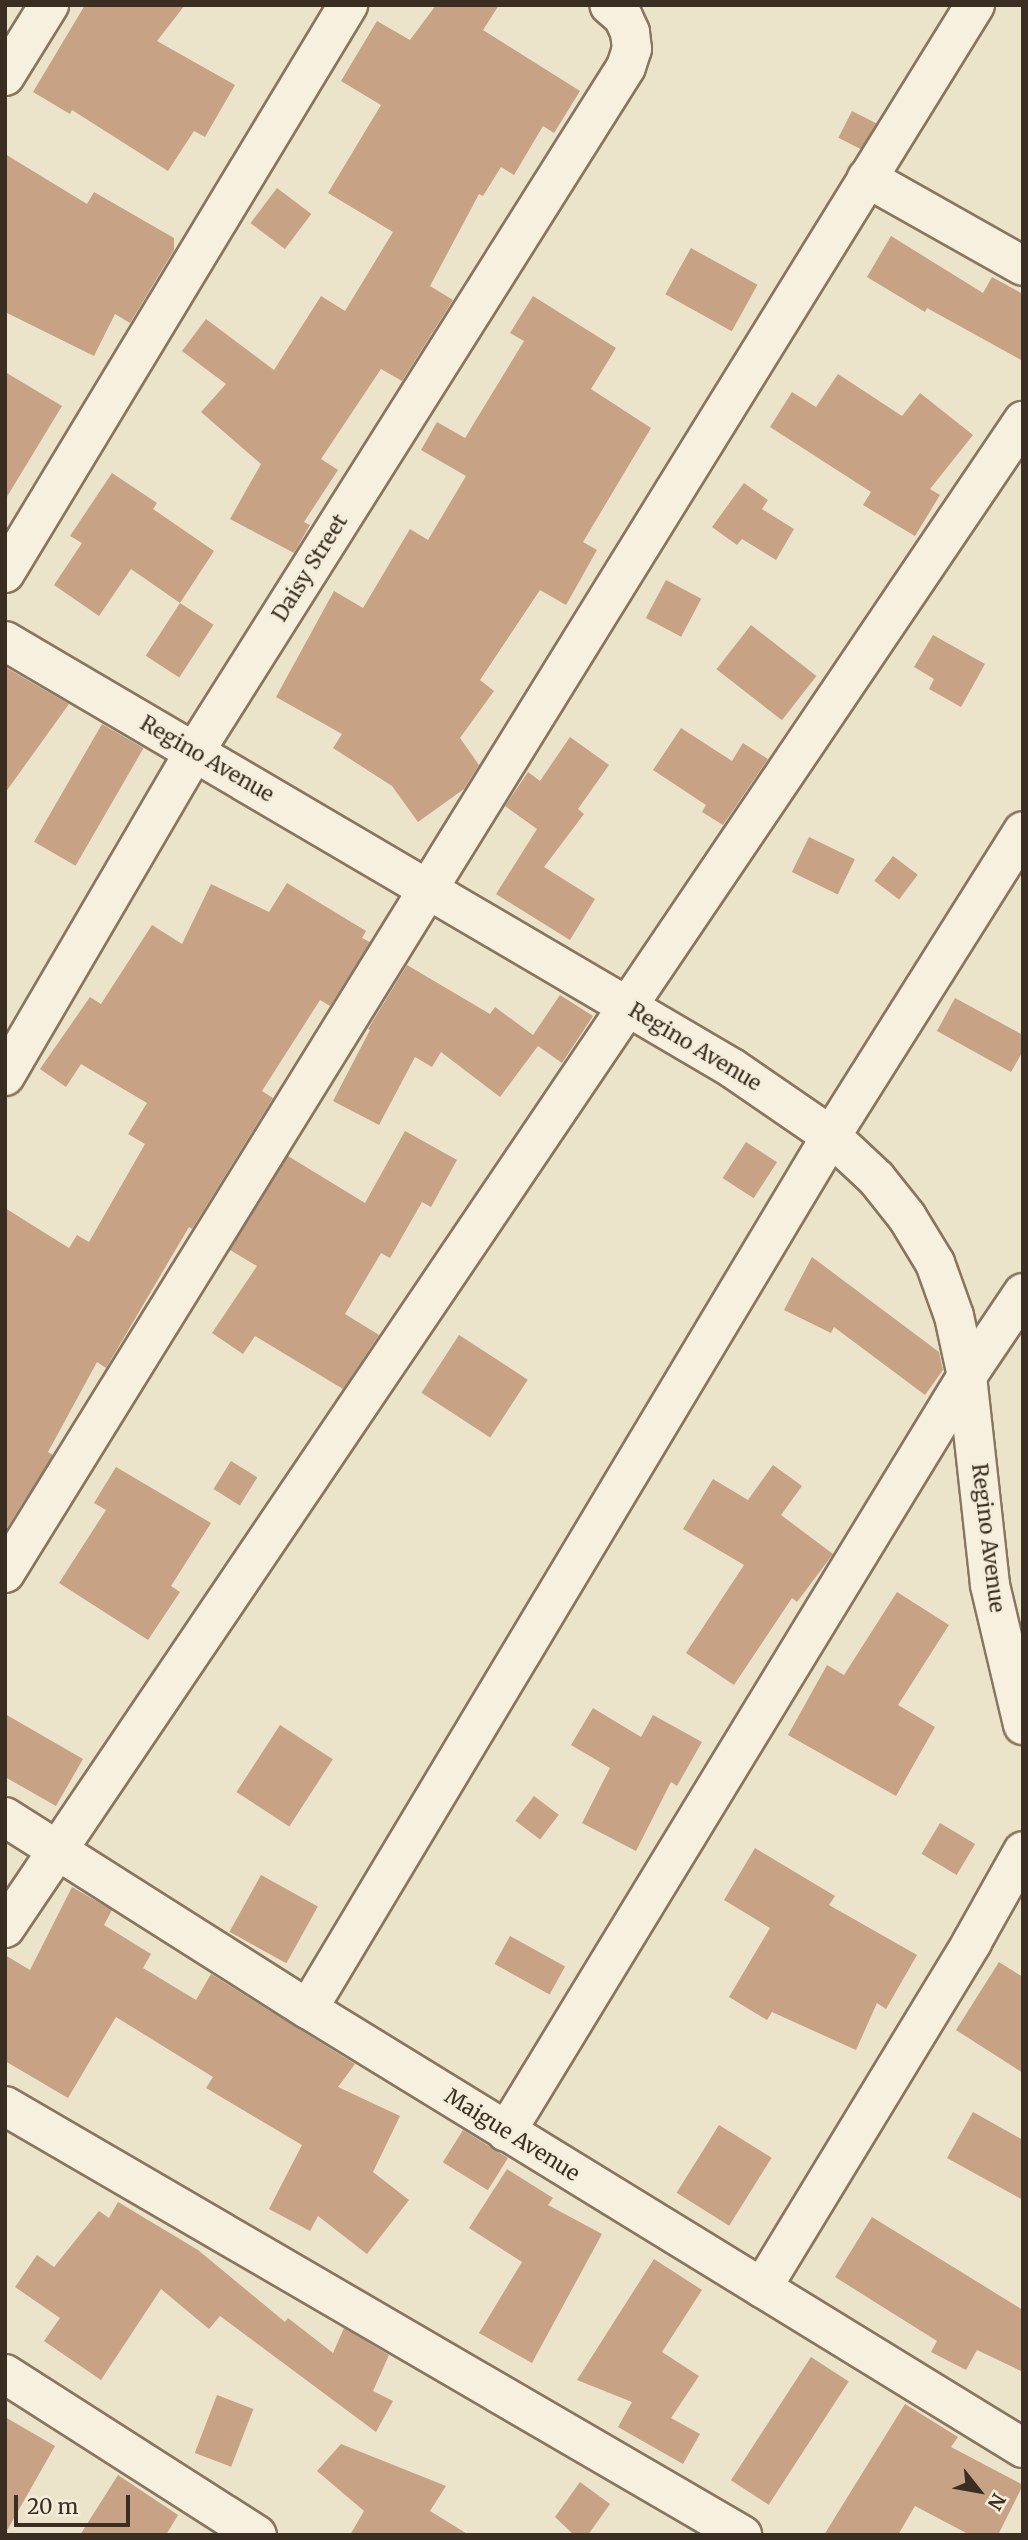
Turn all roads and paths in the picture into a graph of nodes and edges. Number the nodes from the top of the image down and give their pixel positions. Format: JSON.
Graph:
{"nodes":[{"id":1,"x":49,"y":5,"type":"edge"},
{"id":2,"x":348,"y":5,"type":"edge"},
{"id":3,"x":609,"y":5,"type":"edge"},
{"id":4,"x":975,"y":5,"type":"edge"},
{"id":5,"x":5,"y":76,"type":"edge"},
{"id":6,"x":867,"y":178,"type":"junction"},
{"id":7,"x":1023,"y":266,"type":"edge"},
{"id":8,"x":1023,"y":421,"type":"edge"},
{"id":9,"x":5,"y":573,"type":"edge"},
{"id":10,"x":5,"y":641,"type":"edge"},
{"id":11,"x":195,"y":751,"type":"junction"},
{"id":12,"x":1023,"y":831,"type":"edge"},
{"id":13,"x":427,"y":888,"type":"junction"},
{"id":14,"x":629,"y":1007,"type":"junction"},
{"id":15,"x":5,"y":1076,"type":"edge"},
{"id":16,"x":831,"y":1136,"type":"junction"},
{"id":17,"x":1023,"y":1293,"type":"edge"},
{"id":18,"x":967,"y":1376,"type":"junction"},
{"id":19,"x":5,"y":1573,"type":"edge"},
{"id":20,"x":1023,"y":1726,"type":"edge"},
{"id":21,"x":5,"y":1817,"type":"edge"},
{"id":22,"x":57,"y":1848,"type":"junction"},
{"id":23,"x":1023,"y":1851,"type":"edge"},
{"id":24,"x":5,"y":1928,"type":"edge"},
{"id":25,"x":308,"y":2009,"type":"junction"},
{"id":26,"x":5,"y":2106,"type":"edge"},
{"id":27,"x":506,"y":2132,"type":"junction"},
{"id":28,"x":762,"y":2288,"type":"junction"},
{"id":29,"x":5,"y":2374,"type":"edge"},
{"id":30,"x":1023,"y":2448,"type":"edge"},
{"id":31,"x":257,"y":2535,"type":"edge"},
{"id":32,"x":742,"y":2535,"type":"edge"}],
"edges":[{"from":1,"to":5,"type":"street"},
{"from":2,"to":9,"type":"street"},
{"from":3,"to":11,"type":"street","name":"Daisy Street"},
{"from":4,"to":6,"type":"street"},
{"from":6,"to":7,"type":"street"},
{"from":6,"to":13,"type":"street"},
{"from":8,"to":14,"type":"street"},
{"from":10,"to":11,"type":"street","name":"Regino Avenue"},
{"from":11,"to":13,"type":"street","name":"Regino Avenue"},
{"from":11,"to":15,"type":"street","name":"Daisy Street"},
{"from":12,"to":16,"type":"street"},
{"from":13,"to":14,"type":"street","name":"Regino Avenue"},
{"from":13,"to":19,"type":"street"},
{"from":14,"to":16,"type":"street","name":"Regino Avenue"},
{"from":14,"to":22,"type":"street"},
{"from":16,"to":18,"type":"street","name":"Regino Avenue"},
{"from":16,"to":25,"type":"street"},
{"from":17,"to":18,"type":"street"},
{"from":18,"to":20,"type":"street","name":"Regino Avenue"},
{"from":18,"to":27,"type":"street"},
{"from":21,"to":22,"type":"street","name":"Maigue Avenue"},
{"from":22,"to":24,"type":"street"},
{"from":22,"to":25,"type":"street","name":"Maigue Avenue"},
{"from":23,"to":28,"type":"street"},
{"from":25,"to":27,"type":"street","name":"Maigue Avenue"},
{"from":26,"to":32,"type":"street"},
{"from":27,"to":28,"type":"street","name":"Maigue Avenue"},
{"from":28,"to":30,"type":"street","name":"Maigue Avenue"},
{"from":29,"to":31,"type":"street"}]}
